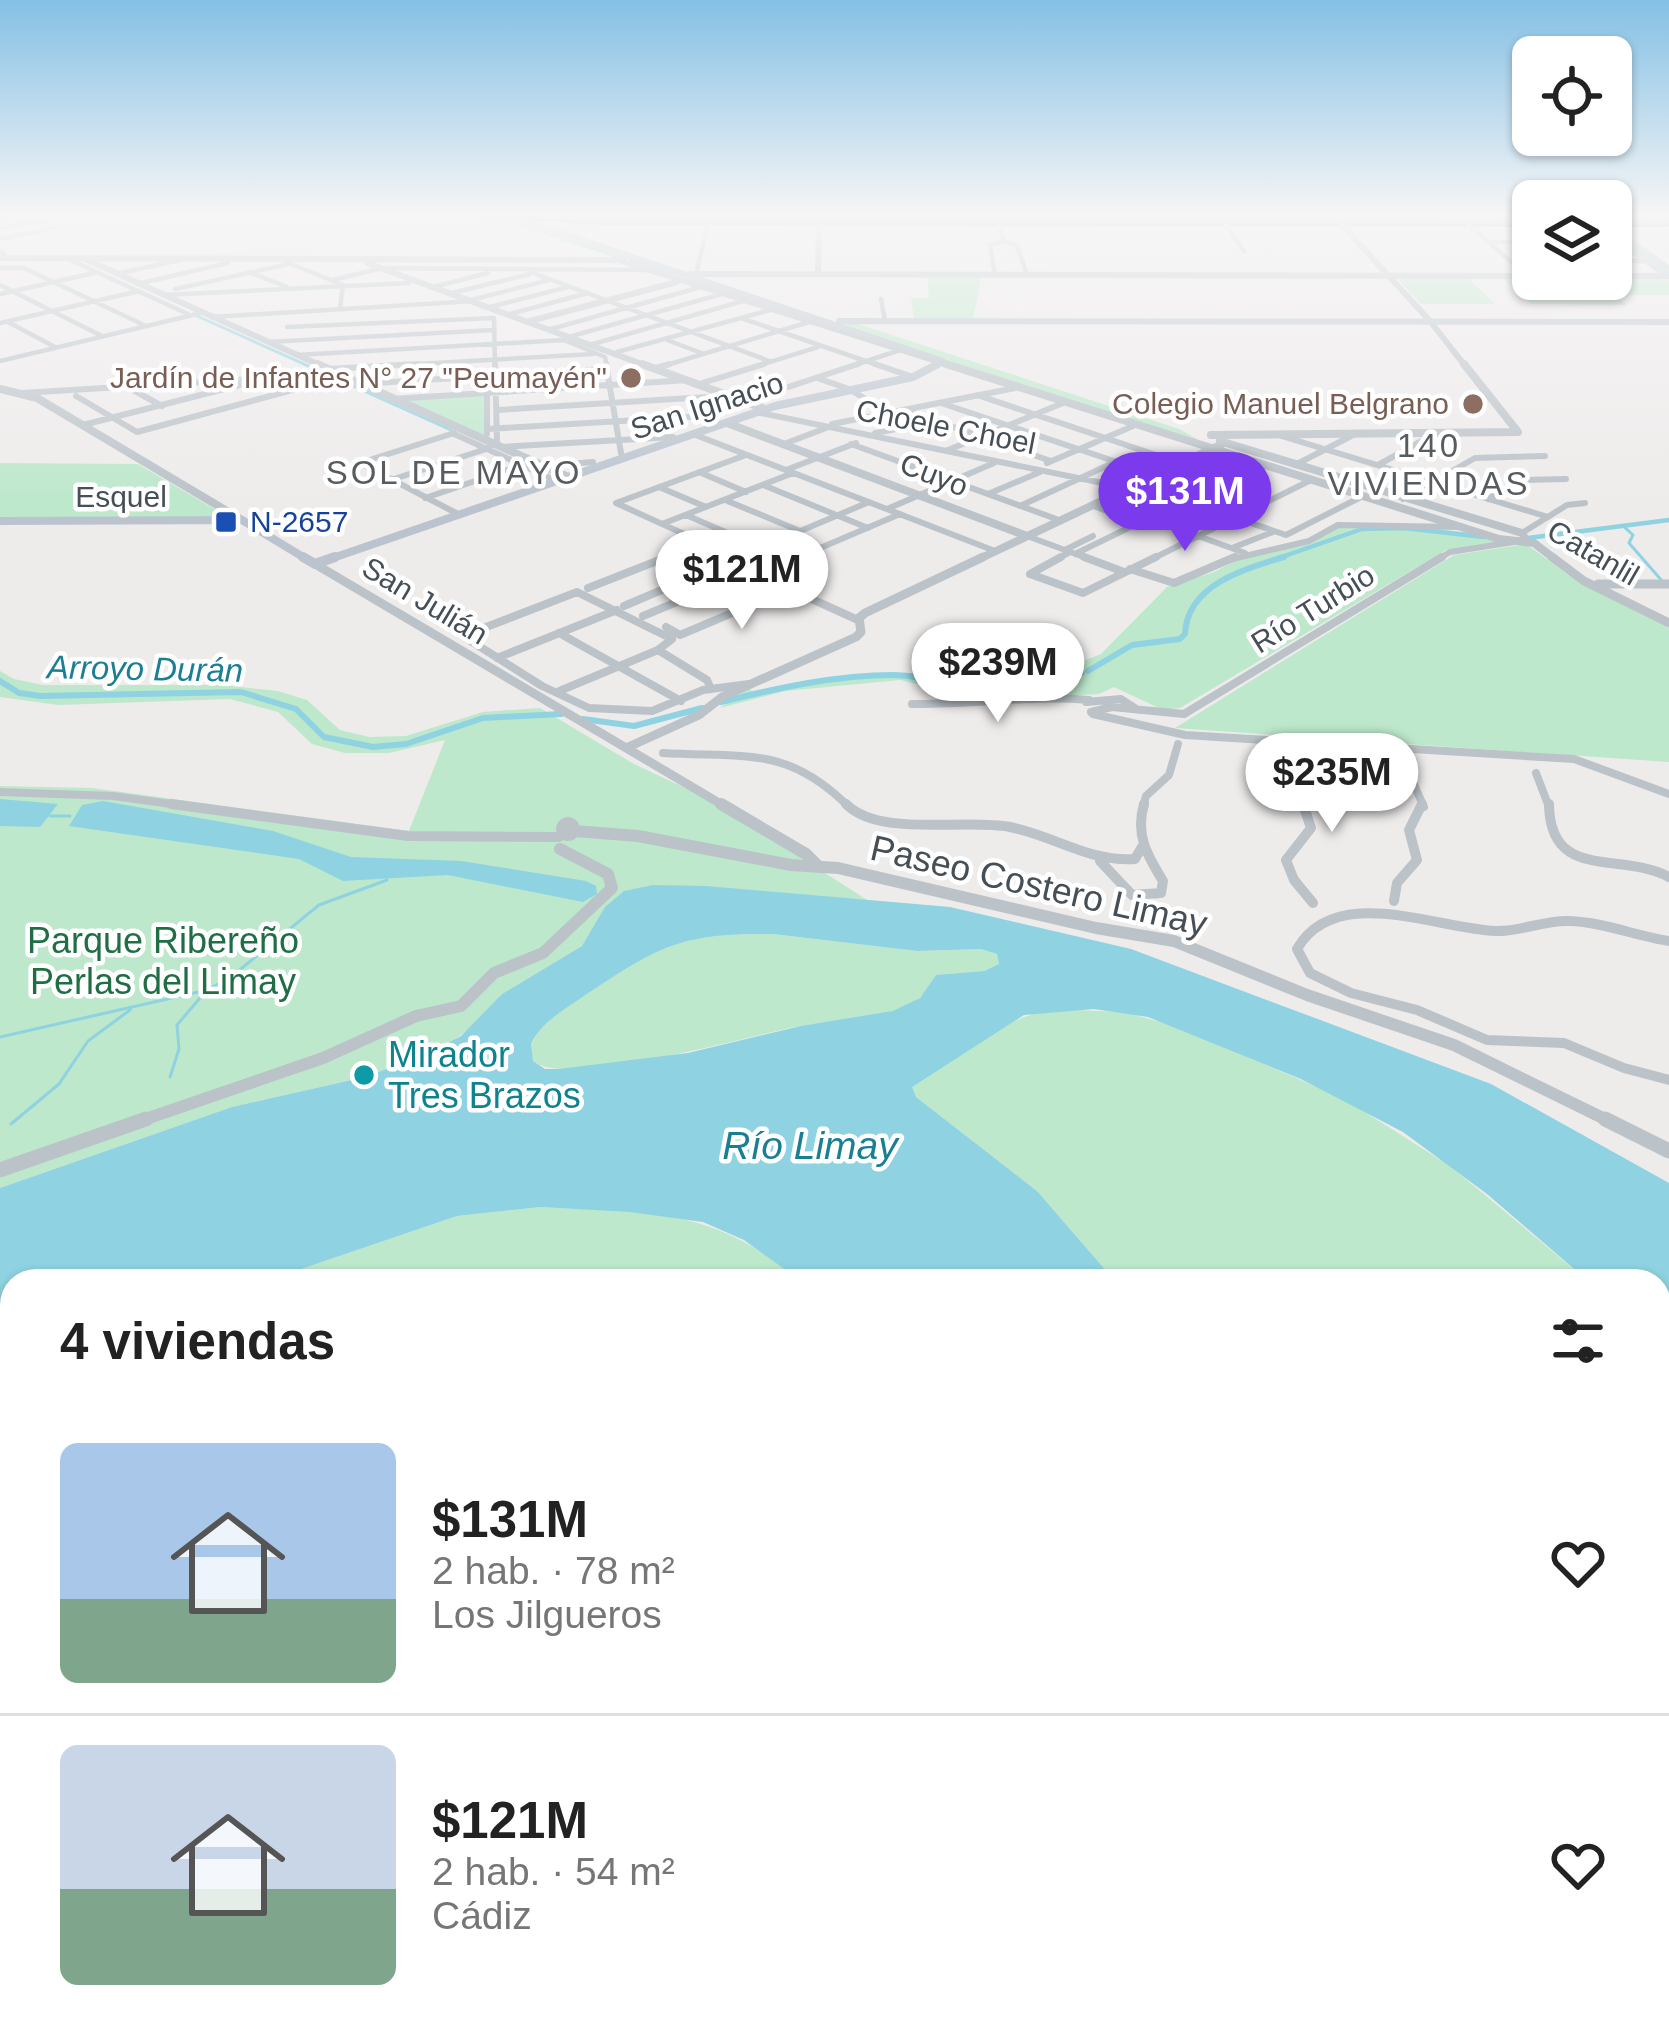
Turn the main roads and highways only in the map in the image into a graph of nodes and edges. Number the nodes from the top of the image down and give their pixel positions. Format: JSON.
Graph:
{"nodes":[{"id":1,"x":791,"y":309,"type":"edge"},
{"id":2,"x":1419,"y":309,"type":"edge"},
{"id":3,"x":1430,"y":321,"type":"junction"},
{"id":4,"x":828,"y":322,"type":"junction"},
{"id":5,"x":1669,"y":322,"type":"edge"},
{"id":6,"x":242,"y":520,"type":"joint"},
{"id":7,"x":0,"y":521,"type":"edge"},
{"id":8,"x":315,"y":564,"type":"joint"}],
"edges":[{"from":1,"to":4,"type":"main road"},
{"from":2,"to":3,"type":"main road"},
{"from":3,"to":4,"type":"main road"},
{"from":3,"to":5,"type":"main road"},
{"from":4,"to":8,"type":"main road","name":"San Ignacio"},
{"from":6,"to":7,"type":"main road","name":"Esquel"},
{"from":6,"to":8,"type":"main road","name":"San Julián"}]}
